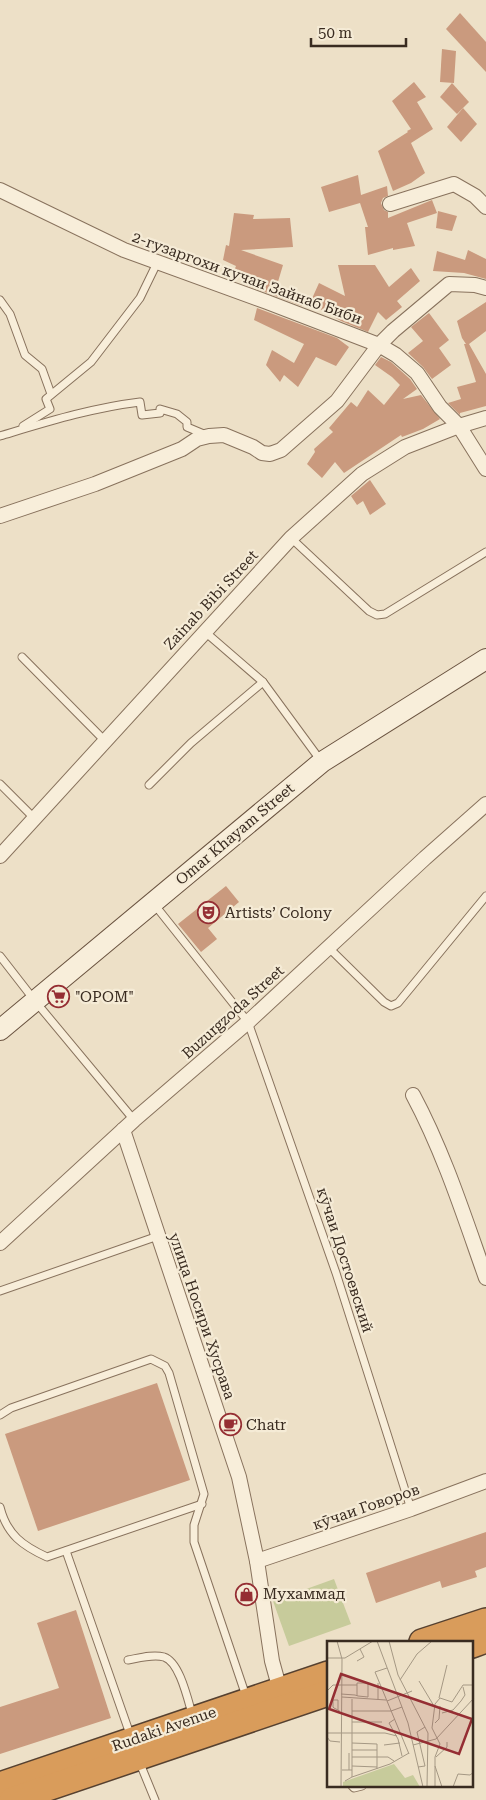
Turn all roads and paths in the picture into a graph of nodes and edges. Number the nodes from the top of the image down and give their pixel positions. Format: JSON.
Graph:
{"nodes":[{"id":1,"x":0,"y":190,"type":"edge"},
{"id":2,"x":390,"y":204,"type":"dead end"},
{"id":3,"x":486,"y":207,"type":"edge"},
{"id":4,"x":157,"y":263,"type":"junction"},
{"id":5,"x":486,"y":288,"type":"edge"},
{"id":6,"x":0,"y":300,"type":"edge"},
{"id":7,"x":379,"y":345,"type":"junction"},
{"id":8,"x":50,"y":394,"type":"junction"},
{"id":9,"x":486,"y":418,"type":"edge"},
{"id":10,"x":460,"y":426,"type":"junction"},
{"id":11,"x":14,"y":431,"type":"junction"},
{"id":12,"x":0,"y":436,"type":"edge"},
{"id":13,"x":209,"y":436,"type":"junction"},
{"id":14,"x":486,"y":469,"type":"edge"},
{"id":15,"x":0,"y":516,"type":"edge"},
{"id":16,"x":290,"y":538,"type":"junction"},
{"id":17,"x":486,"y":552,"type":"edge"},
{"id":18,"x":204,"y":631,"type":"junction"},
{"id":19,"x":22,"y":657,"type":"dead end"},
{"id":20,"x":486,"y":659,"type":"edge"},
{"id":21,"x":263,"y":682,"type":"junction"},
{"id":22,"x":104,"y":740,"type":"junction"},
{"id":23,"x":322,"y":762,"type":"junction"},
{"id":24,"x":0,"y":784,"type":"edge"},
{"id":25,"x":149,"y":785,"type":"dead end"},
{"id":26,"x":486,"y":804,"type":"edge"},
{"id":27,"x":34,"y":818,"type":"junction"},
{"id":28,"x":0,"y":856,"type":"edge"},
{"id":29,"x":486,"y":896,"type":"edge"},
{"id":30,"x":153,"y":903,"type":"junction"},
{"id":31,"x":328,"y":947,"type":"junction"},
{"id":32,"x":0,"y":956,"type":"edge"},
{"id":33,"x":35,"y":1001,"type":"junction"},
{"id":34,"x":248,"y":1022,"type":"junction"},
{"id":35,"x":0,"y":1030,"type":"edge"},
{"id":36,"x":413,"y":1095,"type":"dead end"},
{"id":37,"x":134,"y":1120,"type":"junction"},
{"id":38,"x":123,"y":1130,"type":"junction"},
{"id":39,"x":158,"y":1236,"type":"junction"},
{"id":40,"x":0,"y":1243,"type":"edge"},
{"id":41,"x":486,"y":1278,"type":"edge"},
{"id":42,"x":0,"y":1291,"type":"edge"},
{"id":43,"x":0,"y":1415,"type":"edge"},
{"id":44,"x":486,"y":1481,"type":"edge"},
{"id":45,"x":202,"y":1504,"type":"junction"},
{"id":46,"x":0,"y":1507,"type":"edge"},
{"id":47,"x":411,"y":1509,"type":"junction"},
{"id":48,"x":66,"y":1550,"type":"junction"},
{"id":49,"x":257,"y":1561,"type":"junction"},
{"id":50,"x":486,"y":1621,"type":"edge"},
{"id":51,"x":486,"y":1640,"type":"edge"},
{"id":52,"x":425,"y":1641,"type":"edge"},
{"id":53,"x":474,"y":1644,"type":"edge"},
{"id":54,"x":128,"y":1660,"type":"dead end"},
{"id":55,"x":327,"y":1674,"type":"edge"},
{"id":56,"x":280,"y":1690,"type":"junction"},
{"id":57,"x":327,"y":1693,"type":"edge"},
{"id":58,"x":250,"y":1710,"type":"junction"},
{"id":59,"x":194,"y":1720,"type":"junction"},
{"id":60,"x":135,"y":1749,"type":"junction"},
{"id":61,"x":0,"y":1785,"type":"edge"},
{"id":62,"x":12,"y":1800,"type":"edge"},
{"id":63,"x":155,"y":1800,"type":"edge"}],
"edges":[{"from":1,"to":4,"type":"street","name":"2-гузаргохи кучаи Зайнаб Биби"},
{"from":2,"to":3,"type":"street"},
{"from":4,"to":7,"type":"street","name":"2-гузаргохи кучаи Зайнаб Биби"},
{"from":4,"to":8,"type":"lane"},
{"from":5,"to":7,"type":"street"},
{"from":6,"to":8,"type":"lane"},
{"from":7,"to":10,"type":"street","name":"2-гузаргохи кучаи Зайнаб Биби"},
{"from":7,"to":13,"type":"street"},
{"from":8,"to":11,"type":"lane"},
{"from":9,"to":10,"type":"street","name":"Zainab Bibi Street"},
{"from":10,"to":14,"type":"street","name":"2-гузаргохи кучаи Зайнаб Биби"},
{"from":10,"to":16,"type":"street","name":"Zainab Bibi Street"},
{"from":11,"to":12,"type":"lane"},
{"from":11,"to":13,"type":"lane"},
{"from":13,"to":15,"type":"street"},
{"from":16,"to":17,"type":"lane"},
{"from":16,"to":18,"type":"street","name":"Zainab Bibi Street"},
{"from":18,"to":21,"type":"lane"},
{"from":18,"to":22,"type":"street","name":"Zainab Bibi Street"},
{"from":19,"to":22,"type":"lane"},
{"from":20,"to":23,"type":"main road","name":"Omar Khayam Street"},
{"from":21,"to":23,"type":"lane"},
{"from":21,"to":25,"type":"lane"},
{"from":22,"to":27,"type":"street","name":"Zainab Bibi Street"},
{"from":23,"to":30,"type":"main road","name":"Omar Khayam Street"},
{"from":24,"to":27,"type":"lane"},
{"from":26,"to":31,"type":"street","name":"Buzurgzoda Street"},
{"from":27,"to":28,"type":"street","name":"Zainab Bibi Street"},
{"from":29,"to":31,"type":"lane"},
{"from":30,"to":33,"type":"main road","name":"Omar Khayam Street"},
{"from":30,"to":34,"type":"lane","name":"кӯчаи Достоевский"},
{"from":31,"to":34,"type":"street","name":"Buzurgzoda Street"},
{"from":32,"to":33,"type":"lane"},
{"from":33,"to":35,"type":"main road","name":"Omar Khayam Street"},
{"from":33,"to":37,"type":"lane"},
{"from":34,"to":37,"type":"street","name":"Buzurgzoda Street"},
{"from":34,"to":47,"type":"lane","name":"кӯчаи Достоевский"},
{"from":36,"to":41,"type":"street"},
{"from":37,"to":38,"type":"street","name":"Buzurgzoda Street"},
{"from":38,"to":39,"type":"street","name":"улица Носири Хусрава"},
{"from":38,"to":40,"type":"street","name":"Buzurgzoda Street"},
{"from":39,"to":42,"type":"lane"},
{"from":39,"to":49,"type":"street","name":"улица Носири Хусрава"},
{"from":43,"to":45,"type":"lane"},
{"from":44,"to":47,"type":"street","name":"кӯчаи Говоров"},
{"from":45,"to":48,"type":"lane"},
{"from":45,"to":58,"type":"lane"},
{"from":46,"to":48,"type":"lane"},
{"from":47,"to":49,"type":"street","name":"кӯчаи Говоров"},
{"from":48,"to":60,"type":"lane"},
{"from":49,"to":56,"type":"street","name":"улица Носири Хусрава"},
{"from":50,"to":52,"type":"highway"},
{"from":51,"to":53,"type":"highway"},
{"from":54,"to":59,"type":"lane"},
{"from":55,"to":56,"type":"highway","name":"Rudaki Avenue"},
{"from":56,"to":58,"type":"highway","name":"Rudaki Avenue"},
{"from":57,"to":58,"type":"highway","name":"Rudaki Avenue"},
{"from":58,"to":59,"type":"highway","name":"Rudaki Avenue"},
{"from":58,"to":60,"type":"highway","name":"Rudaki Avenue"},
{"from":59,"to":60,"type":"highway","name":"Rudaki Avenue"},
{"from":60,"to":61,"type":"highway","name":"Rudaki Avenue"},
{"from":60,"to":62,"type":"highway","name":"Rudaki Avenue"},
{"from":60,"to":63,"type":"lane"}]}
